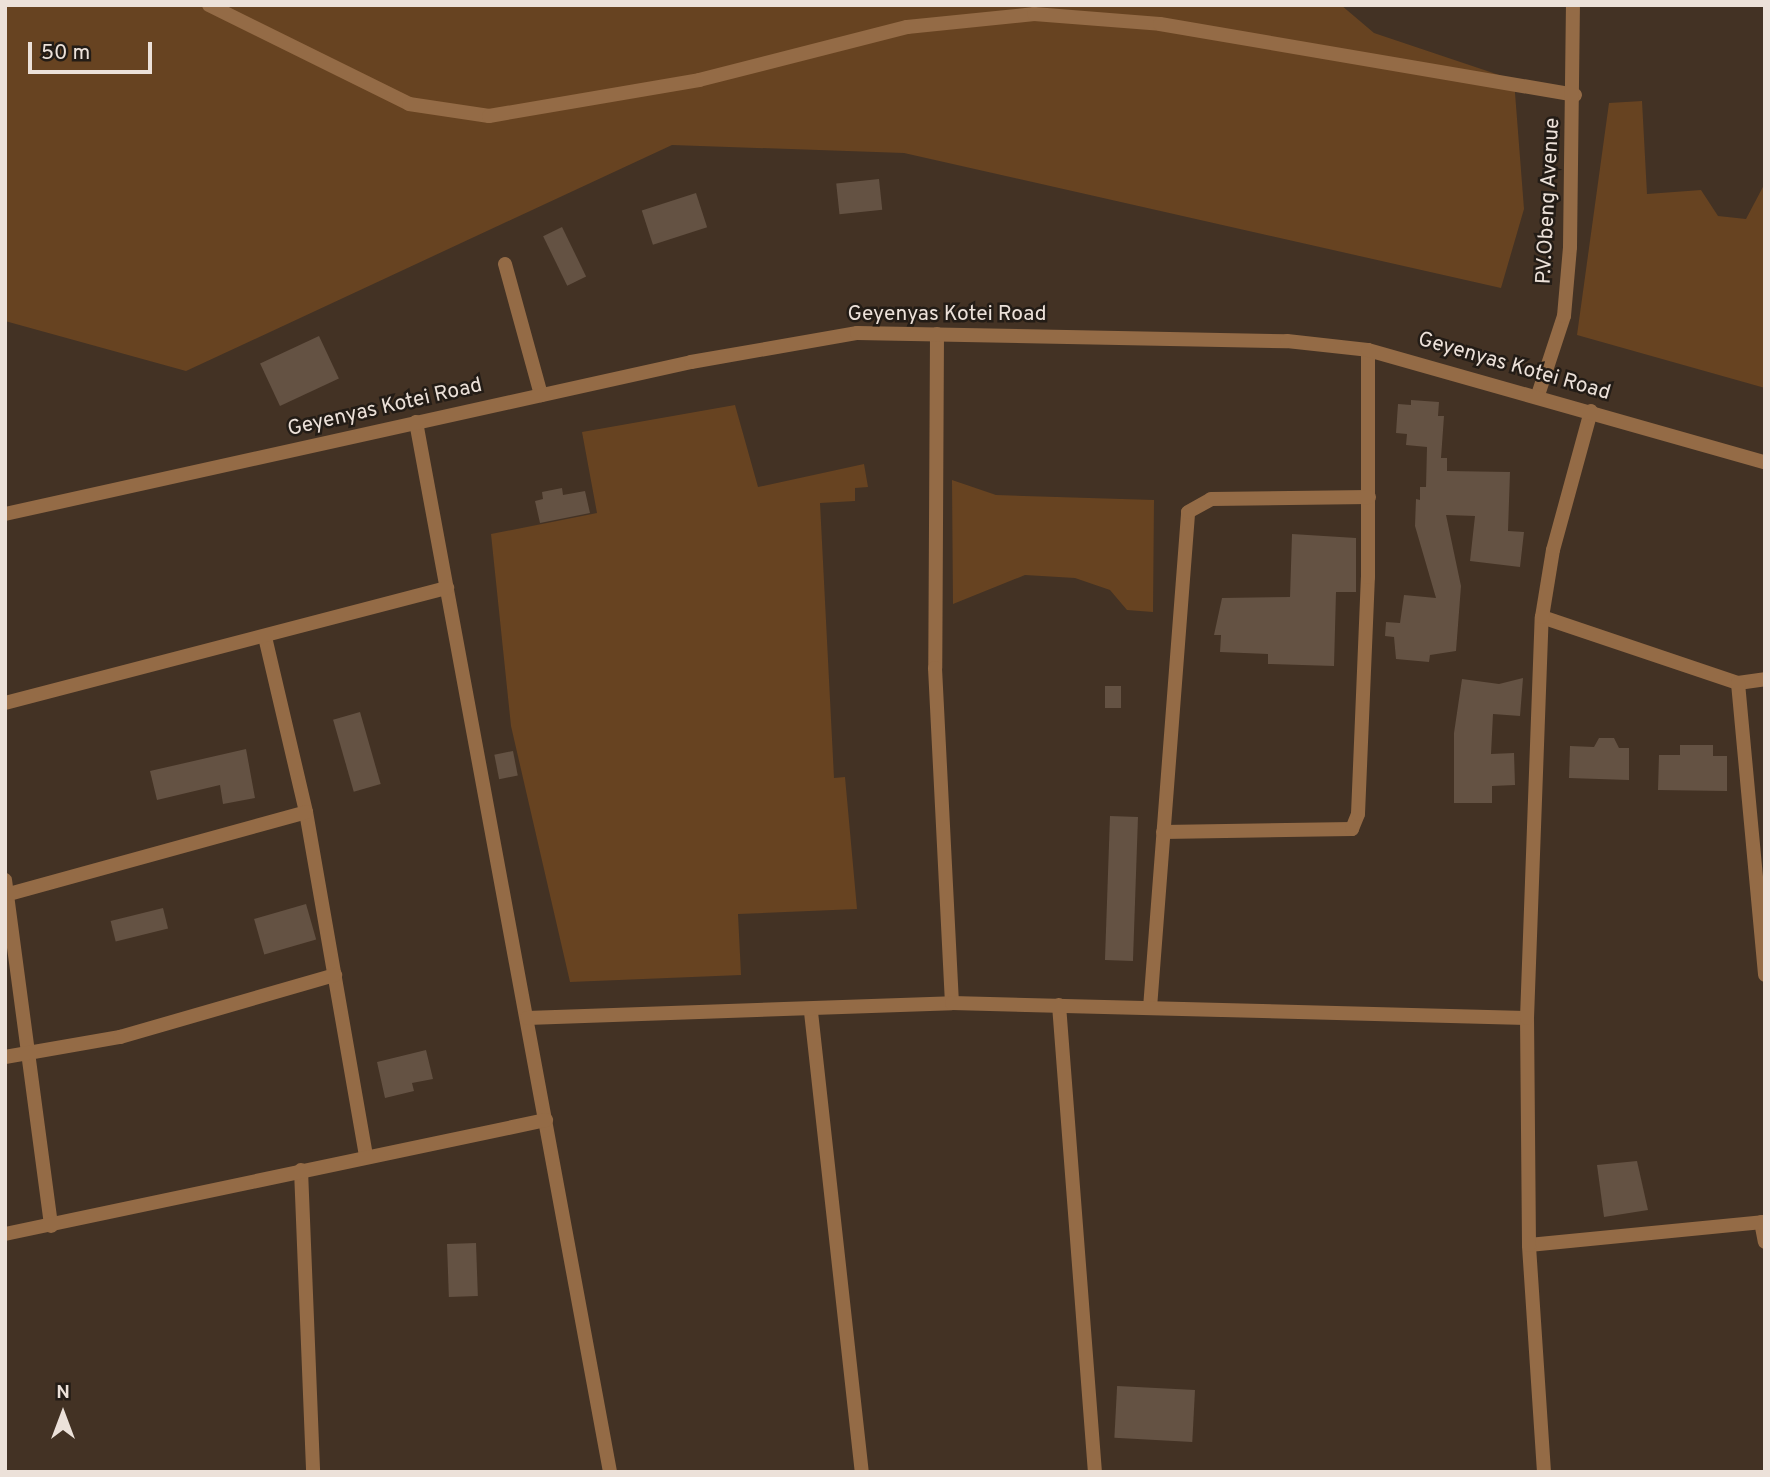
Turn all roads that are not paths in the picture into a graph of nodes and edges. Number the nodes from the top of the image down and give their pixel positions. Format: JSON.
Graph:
{"nodes":[{"id":1,"x":209,"y":5,"type":"edge"},
{"id":2,"x":1573,"y":5,"type":"edge"},
{"id":3,"x":1575,"y":95,"type":"junction"},
{"id":4,"x":505,"y":264,"type":"dead end"},
{"id":5,"x":937,"y":334,"type":"junction"},
{"id":6,"x":1368,"y":350,"type":"junction"},
{"id":7,"x":1538,"y":394,"type":"junction"},
{"id":8,"x":541,"y":395,"type":"junction"},
{"id":9,"x":1591,"y":411,"type":"junction"},
{"id":10,"x":416,"y":422,"type":"junction"},
{"id":11,"x":1765,"y":462,"type":"edge"},
{"id":12,"x":1369,"y":497,"type":"junction"},
{"id":13,"x":5,"y":514,"type":"edge"},
{"id":14,"x":447,"y":588,"type":"junction"},
{"id":15,"x":1542,"y":617,"type":"junction"},
{"id":16,"x":265,"y":637,"type":"junction"},
{"id":17,"x":1765,"y":679,"type":"edge"},
{"id":18,"x":1738,"y":683,"type":"junction"},
{"id":19,"x":5,"y":703,"type":"edge"},
{"id":20,"x":306,"y":812,"type":"junction"},
{"id":21,"x":1163,"y":832,"type":"junction"},
{"id":22,"x":7,"y":887,"type":"edge"},
{"id":23,"x":335,"y":975,"type":"junction"},
{"id":24,"x":1765,"y":975,"type":"edge"},
{"id":25,"x":952,"y":1003,"type":"junction"},
{"id":26,"x":1059,"y":1005,"type":"junction"},
{"id":27,"x":1150,"y":1008,"type":"junction"},
{"id":28,"x":811,"y":1012,"type":"junction"},
{"id":29,"x":527,"y":1018,"type":"junction"},
{"id":30,"x":1527,"y":1018,"type":"junction"},
{"id":31,"x":31,"y":1054,"type":"junction"},
{"id":32,"x":5,"y":1057,"type":"edge"},
{"id":33,"x":546,"y":1120,"type":"junction"},
{"id":34,"x":366,"y":1155,"type":"junction"},
{"id":35,"x":301,"y":1170,"type":"junction"},
{"id":36,"x":1763,"y":1222,"type":"edge"},
{"id":37,"x":51,"y":1226,"type":"junction"},
{"id":38,"x":5,"y":1234,"type":"edge"},
{"id":39,"x":1765,"y":1242,"type":"edge"},
{"id":40,"x":1529,"y":1245,"type":"junction"},
{"id":41,"x":313,"y":1472,"type":"edge"},
{"id":42,"x":610,"y":1472,"type":"edge"},
{"id":43,"x":862,"y":1472,"type":"edge"},
{"id":44,"x":1095,"y":1472,"type":"edge"},
{"id":45,"x":1544,"y":1472,"type":"edge"}],
"edges":[{"from":1,"to":3,"type":"street"},
{"from":2,"to":3,"type":"street","name":"P.V.Obeng Avenue"},
{"from":3,"to":7,"type":"street","name":"P.V.Obeng Avenue"},
{"from":4,"to":8,"type":"street"},
{"from":5,"to":6,"type":"street","name":"Geyenyas Kotei Road"},
{"from":5,"to":8,"type":"street","name":"Geyenyas Kotei Road"},
{"from":5,"to":25,"type":"street"},
{"from":6,"to":7,"type":"street","name":"Geyenyas Kotei Road"},
{"from":6,"to":12,"type":"street"},
{"from":7,"to":9,"type":"street","name":"Geyenyas Kotei Road"},
{"from":8,"to":10,"type":"street","name":"Geyenyas Kotei Road"},
{"from":9,"to":11,"type":"street","name":"Geyenyas Kotei Road"},
{"from":9,"to":15,"type":"street"},
{"from":10,"to":13,"type":"street","name":"Geyenyas Kotei Road"},
{"from":10,"to":14,"type":"street"},
{"from":12,"to":21,"type":"street"},
{"from":12,"to":21,"type":"street"},
{"from":14,"to":16,"type":"street"},
{"from":14,"to":29,"type":"street"},
{"from":15,"to":18,"type":"street"},
{"from":15,"to":30,"type":"street"},
{"from":16,"to":19,"type":"street"},
{"from":16,"to":20,"type":"street"},
{"from":17,"to":18,"type":"street"},
{"from":18,"to":24,"type":"street"},
{"from":20,"to":22,"type":"street"},
{"from":20,"to":23,"type":"street"},
{"from":21,"to":27,"type":"street"},
{"from":22,"to":31,"type":"street"},
{"from":23,"to":31,"type":"street"},
{"from":23,"to":34,"type":"street"},
{"from":25,"to":26,"type":"street"},
{"from":25,"to":28,"type":"street"},
{"from":26,"to":27,"type":"street"},
{"from":26,"to":44,"type":"street"},
{"from":27,"to":30,"type":"street"},
{"from":28,"to":29,"type":"street"},
{"from":28,"to":43,"type":"street"},
{"from":29,"to":33,"type":"street"},
{"from":30,"to":40,"type":"street"},
{"from":31,"to":32,"type":"street"},
{"from":31,"to":37,"type":"street"},
{"from":33,"to":34,"type":"street"},
{"from":33,"to":42,"type":"street"},
{"from":34,"to":35,"type":"street"},
{"from":35,"to":37,"type":"street"},
{"from":35,"to":41,"type":"street"},
{"from":36,"to":39,"type":"street"},
{"from":36,"to":40,"type":"street"},
{"from":37,"to":38,"type":"street"},
{"from":40,"to":45,"type":"street"}]}
